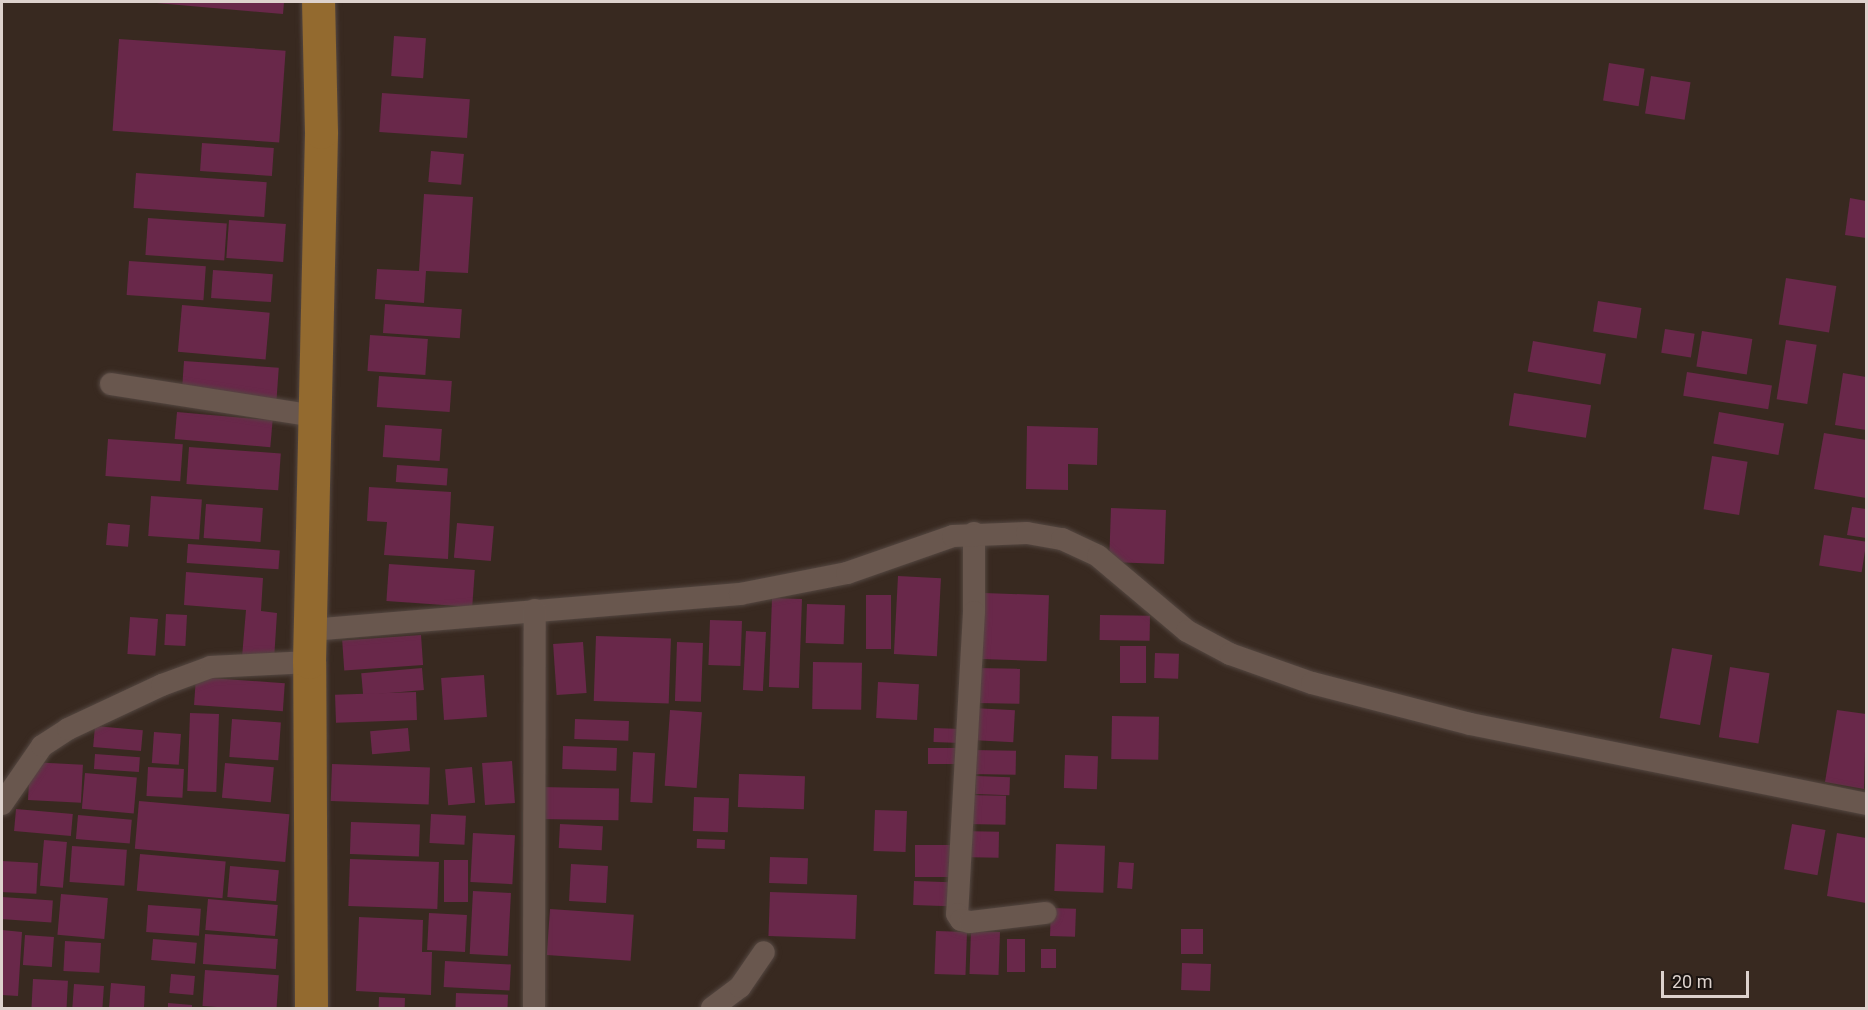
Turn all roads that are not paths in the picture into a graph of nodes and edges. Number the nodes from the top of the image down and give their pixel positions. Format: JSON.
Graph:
{"nodes":[{"id":1,"x":318,"y":2,"type":"edge"},
{"id":2,"x":111,"y":384,"type":"dead end"},
{"id":3,"x":315,"y":416,"type":"junction"},
{"id":4,"x":974,"y":533,"type":"junction"},
{"id":5,"x":535,"y":610,"type":"junction"},
{"id":6,"x":310,"y":630,"type":"junction"},
{"id":7,"x":309,"y":662,"type":"junction"},
{"id":8,"x":2,"y":804,"type":"edge"},
{"id":9,"x":1866,"y":804,"type":"edge"},
{"id":10,"x":1045,"y":913,"type":"dead end"},
{"id":11,"x":764,"y":952,"type":"dead end"},
{"id":12,"x":311,"y":1008,"type":"edge"},
{"id":13,"x":534,"y":1008,"type":"edge"},
{"id":14,"x":712,"y":1008,"type":"edge"}],
"edges":[{"from":1,"to":3,"type":"main road"},
{"from":2,"to":3,"type":"street"},
{"from":3,"to":6,"type":"main road"},
{"from":4,"to":5,"type":"street"},
{"from":4,"to":9,"type":"street"},
{"from":4,"to":10,"type":"street"},
{"from":5,"to":6,"type":"street"},
{"from":5,"to":13,"type":"street"},
{"from":6,"to":7,"type":"main road"},
{"from":7,"to":8,"type":"street"},
{"from":7,"to":12,"type":"main road"},
{"from":11,"to":14,"type":"street"}]}
